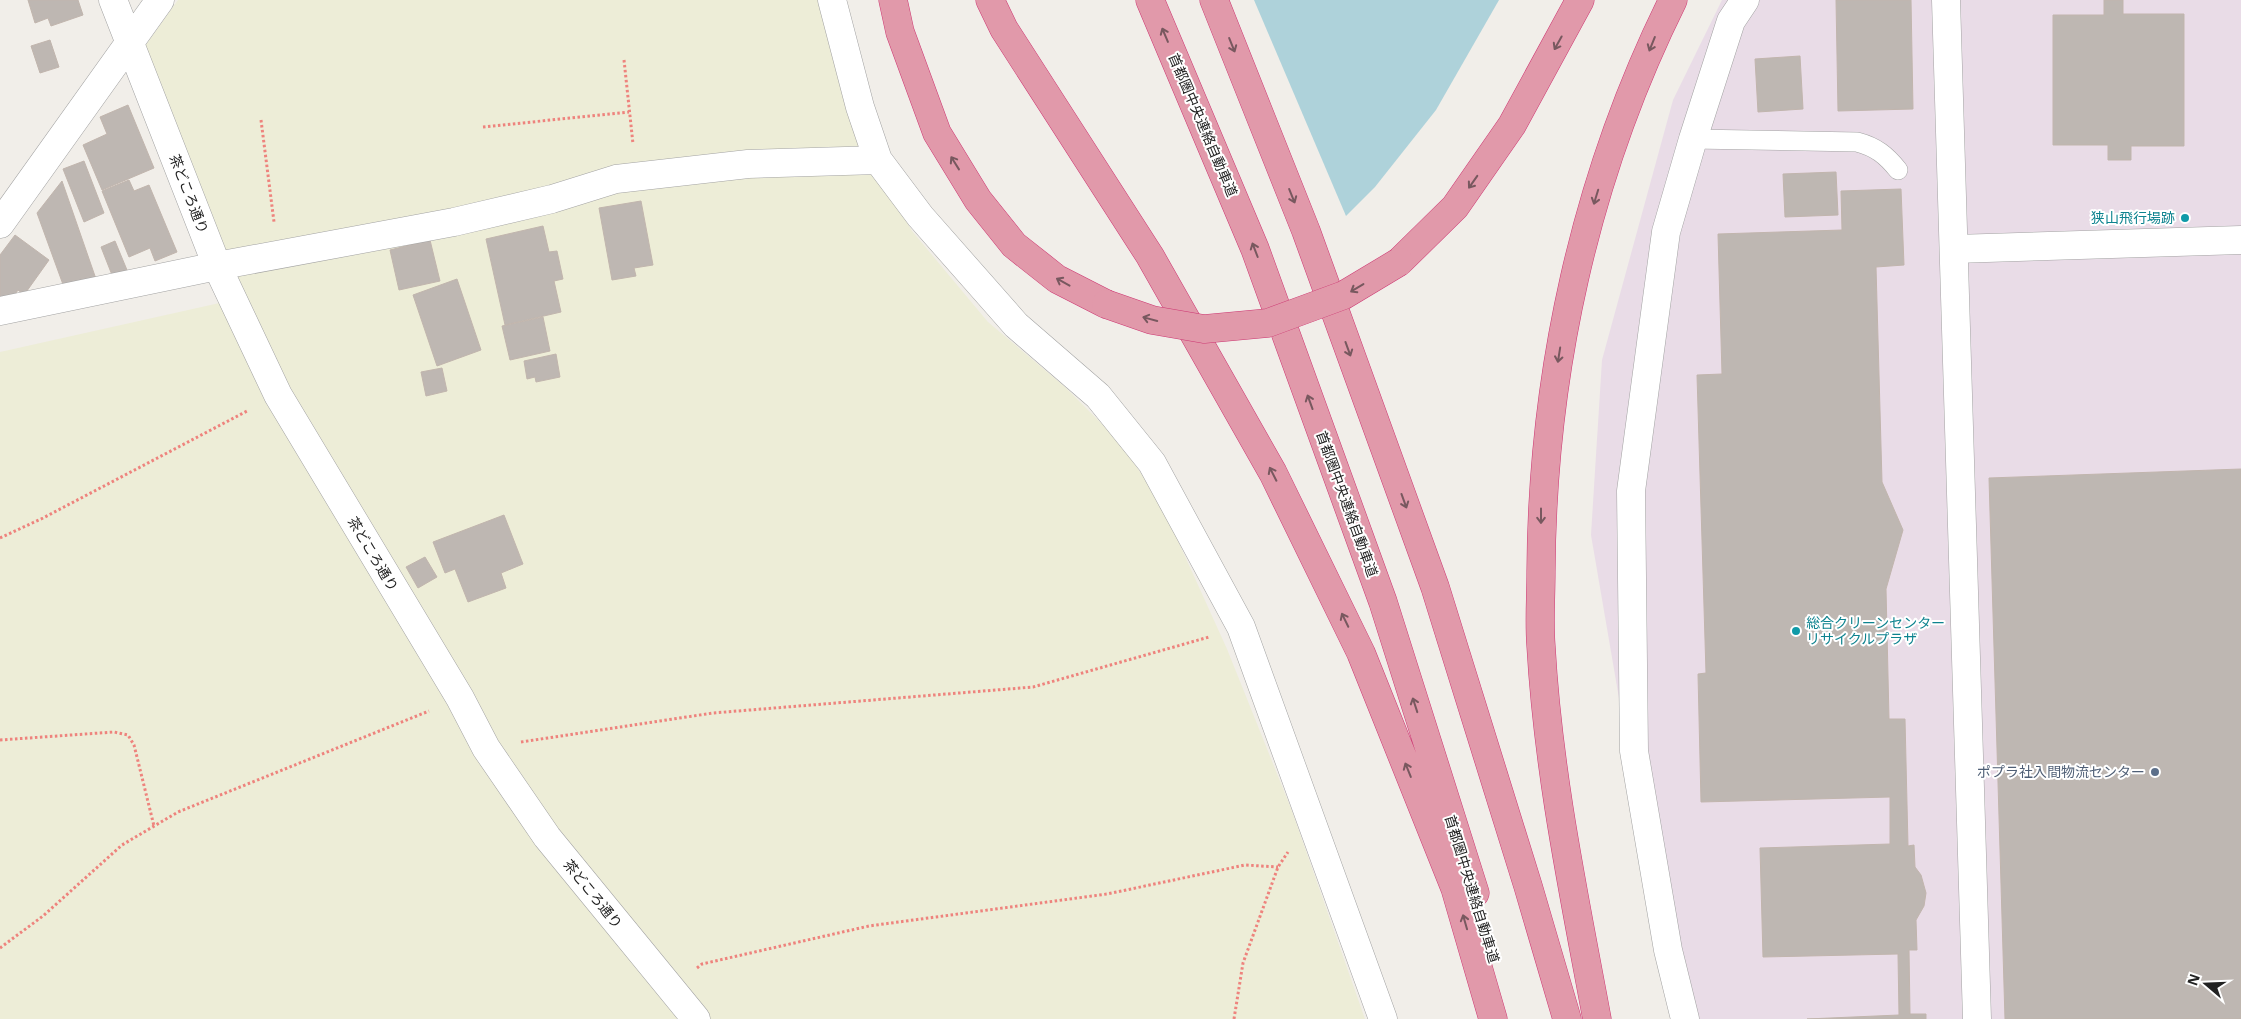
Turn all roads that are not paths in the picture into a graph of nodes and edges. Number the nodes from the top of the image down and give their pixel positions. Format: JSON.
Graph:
{"nodes":[{"id":1,"x":113,"y":0,"type":"edge"},
{"id":2,"x":160,"y":0,"type":"edge"},
{"id":3,"x":832,"y":0,"type":"edge"},
{"id":4,"x":893,"y":0,"type":"edge"},
{"id":5,"x":990,"y":0,"type":"edge"},
{"id":6,"x":1150,"y":0,"type":"edge"},
{"id":7,"x":1214,"y":0,"type":"edge"},
{"id":8,"x":1580,"y":0,"type":"edge"},
{"id":9,"x":1672,"y":0,"type":"edge"},
{"id":10,"x":1745,"y":0,"type":"edge"},
{"id":11,"x":1946,"y":0,"type":"edge"},
{"id":12,"x":130,"y":43,"type":"junction"},
{"id":13,"x":1693,"y":139,"type":"junction"},
{"id":14,"x":878,"y":160,"type":"junction"},
{"id":15,"x":1898,"y":170,"type":"dead end"},
{"id":16,"x":0,"y":224,"type":"edge"},
{"id":17,"x":2241,"y":240,"type":"edge"},
{"id":18,"x":1955,"y":249,"type":"junction"},
{"id":19,"x":217,"y":266,"type":"junction"},
{"id":20,"x":0,"y":311,"type":"edge"},
{"id":21,"x":696,"y":1019,"type":"edge"},
{"id":22,"x":1383,"y":1019,"type":"edge"},
{"id":23,"x":1493,"y":1019,"type":"edge"},
{"id":24,"x":1511,"y":1019,"type":"edge"},
{"id":25,"x":1567,"y":1019,"type":"edge"},
{"id":26,"x":1597,"y":1019,"type":"edge"},
{"id":27,"x":1685,"y":1019,"type":"edge"},
{"id":28,"x":1977,"y":1019,"type":"edge"}],
"edges":[{"from":1,"to":12,"type":"street","name":"茶どころ通り"},
{"from":2,"to":12,"type":"street"},
{"from":3,"to":14,"type":"street"},
{"from":8,"to":4,"type":"highway","one_way":true,"bridge":true},
{"from":23,"to":5,"type":"highway","one_way":true},
{"from":24,"to":6,"type":"highway","name":"首都圏中央連絡自動車道","one_way":true},
{"from":7,"to":25,"type":"highway","one_way":true},
{"from":9,"to":26,"type":"highway","one_way":true},
{"from":10,"to":13,"type":"street"},
{"from":11,"to":18,"type":"street"},
{"from":12,"to":16,"type":"street"},
{"from":12,"to":19,"type":"street","name":"茶どころ通り"},
{"from":13,"to":15,"type":"lane"},
{"from":13,"to":27,"type":"street"},
{"from":14,"to":19,"type":"street"},
{"from":14,"to":22,"type":"street"},
{"from":17,"to":18,"type":"street"},
{"from":18,"to":28,"type":"street"},
{"from":19,"to":20,"type":"street"},
{"from":19,"to":21,"type":"street","name":"茶どころ通り"}]}
